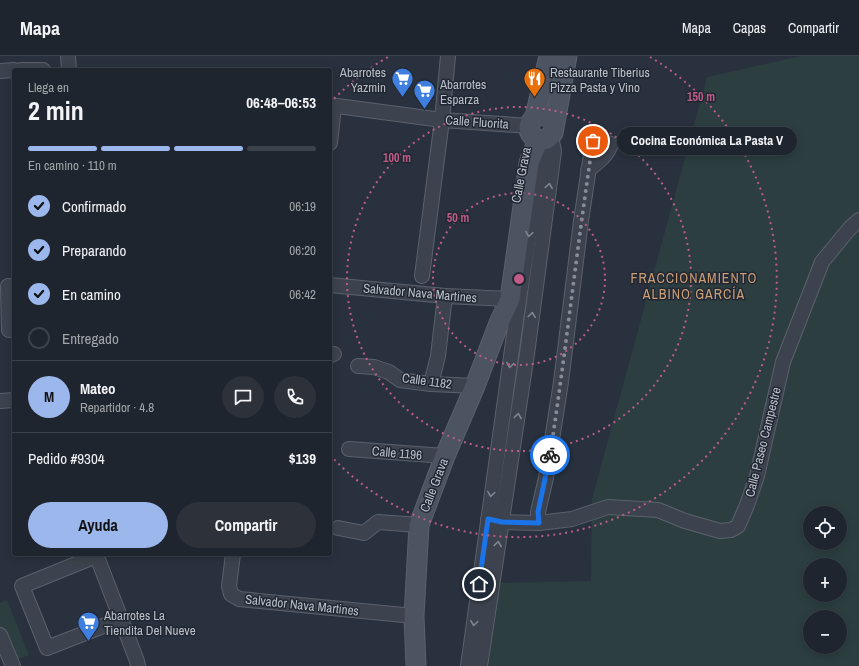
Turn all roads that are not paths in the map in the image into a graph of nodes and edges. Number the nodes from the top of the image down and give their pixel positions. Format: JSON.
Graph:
{"nodes":[{"id":1,"x":68,"y":56,"type":"edge"},
{"id":2,"x":448,"y":56,"type":"edge"},
{"id":3,"x":550,"y":56,"type":"edge"},
{"id":4,"x":567,"y":56,"type":"edge"},
{"id":5,"x":69,"y":68,"type":"edge"},
{"id":6,"x":12,"y":70,"type":"edge"},
{"id":7,"x":0,"y":71,"type":"edge"},
{"id":8,"x":332,"y":105,"type":"edge"},
{"id":9,"x":442,"y":120,"type":"junction"},
{"id":10,"x":540,"y":131,"type":"junction"},
{"id":11,"x":588,"y":170,"type":"junction"},
{"id":12,"x":859,"y":220,"type":"edge"},
{"id":13,"x":422,"y":276,"type":"dead end"},
{"id":14,"x":332,"y":285,"type":"edge"},
{"id":15,"x":7,"y":286,"type":"edge"},
{"id":16,"x":535,"y":293,"type":"junction"},
{"id":17,"x":445,"y":296,"type":"junction"},
{"id":18,"x":509,"y":301,"type":"junction"},
{"id":19,"x":9,"y":330,"type":"dead end"},
{"id":20,"x":514,"y":337,"type":"junction"},
{"id":21,"x":529,"y":339,"type":"junction"},
{"id":22,"x":358,"y":366,"type":"dead end"},
{"id":23,"x":431,"y":384,"type":"junction"},
{"id":24,"x":475,"y":386,"type":"junction"},
{"id":25,"x":12,"y":400,"type":"edge"},
{"id":26,"x":0,"y":401,"type":"edge"},
{"id":27,"x":349,"y":449,"type":"dead end"},
{"id":28,"x":498,"y":450,"type":"junction"},
{"id":29,"x":512,"y":452,"type":"junction"},
{"id":30,"x":445,"y":456,"type":"junction"},
{"id":31,"x":495,"y":520,"type":"junction"},
{"id":32,"x":539,"y":523,"type":"junction"},
{"id":33,"x":419,"y":525,"type":"junction"},
{"id":34,"x":338,"y":528,"type":"dead end"},
{"id":35,"x":94,"y":556,"type":"edge"},
{"id":36,"x":96,"y":556,"type":"edge"},
{"id":37,"x":233,"y":556,"type":"edge"},
{"id":38,"x":486,"y":584,"type":"junction"},
{"id":39,"x":414,"y":616,"type":"junction"},
{"id":40,"x":121,"y":619,"type":"junction"},
{"id":41,"x":0,"y":635,"type":"edge"},
{"id":42,"x":137,"y":663,"type":"edge"},
{"id":43,"x":13,"y":666,"type":"edge"},
{"id":44,"x":416,"y":666,"type":"edge"},
{"id":45,"x":468,"y":666,"type":"edge"},
{"id":46,"x":480,"y":666,"type":"edge"}],
"edges":[{"from":1,"to":5,"type":"street"},
{"from":2,"to":9,"type":"street"},
{"from":3,"to":10,"type":"main road"},
{"from":4,"to":10,"type":"main road"},
{"from":6,"to":7,"type":"street"},
{"from":8,"to":9,"type":"street","name":"Calle Fluorita"},
{"from":9,"to":10,"type":"street","name":"Calle Fluorita"},
{"from":9,"to":13,"type":"street"},
{"from":16,"to":10,"type":"street","one_way":true},
{"from":10,"to":18,"type":"main road","name":"Calle Grava"},
{"from":11,"to":11,"type":"street"},
{"from":11,"to":32,"type":"street"},
{"from":12,"to":32,"type":"street","name":"Calle Paseo Campestre"},
{"from":14,"to":17,"type":"street","name":"Salvador Nava Martines"},
{"from":15,"to":19,"type":"street"},
{"from":16,"to":18,"type":"street","name":"Salvador Nava Martines"},
{"from":21,"to":16,"type":"street","one_way":true},
{"from":17,"to":18,"type":"street","name":"Salvador Nava Martines"},
{"from":17,"to":23,"type":"street"},
{"from":18,"to":20,"type":"street"},
{"from":18,"to":24,"type":"main road","name":"Calle Grava"},
{"from":20,"to":21,"type":"street"},
{"from":20,"to":28,"type":"street","one_way":true},
{"from":29,"to":21,"type":"street","one_way":true},
{"from":22,"to":23,"type":"street","name":"Calle 1182"},
{"from":23,"to":24,"type":"street","name":"Calle 1182"},
{"from":24,"to":30,"type":"main road","name":"Calle Grava"},
{"from":25,"to":26,"type":"street"},
{"from":27,"to":30,"type":"street","name":"Calle 1196"},
{"from":28,"to":29,"type":"street"},
{"from":28,"to":31,"type":"street","one_way":true},
{"from":29,"to":31,"type":"street"},
{"from":30,"to":33,"type":"main road","name":"Calle Grava"},
{"from":31,"to":32,"type":"street","name":"Calle Paseo Campestre"},
{"from":31,"to":38,"type":"street"},
{"from":33,"to":34,"type":"street"},
{"from":33,"to":39,"type":"main road","name":"Calle Grava"},
{"from":35,"to":40,"type":"street"},
{"from":36,"to":40,"type":"street"},
{"from":37,"to":39,"type":"street","name":"Salvador Nava Martines"},
{"from":38,"to":45,"type":"street","one_way":true},
{"from":38,"to":46,"type":"street"},
{"from":39,"to":44,"type":"main road","name":"Calle Grava"},
{"from":40,"to":42,"type":"street"},
{"from":41,"to":43,"type":"street"}]}
